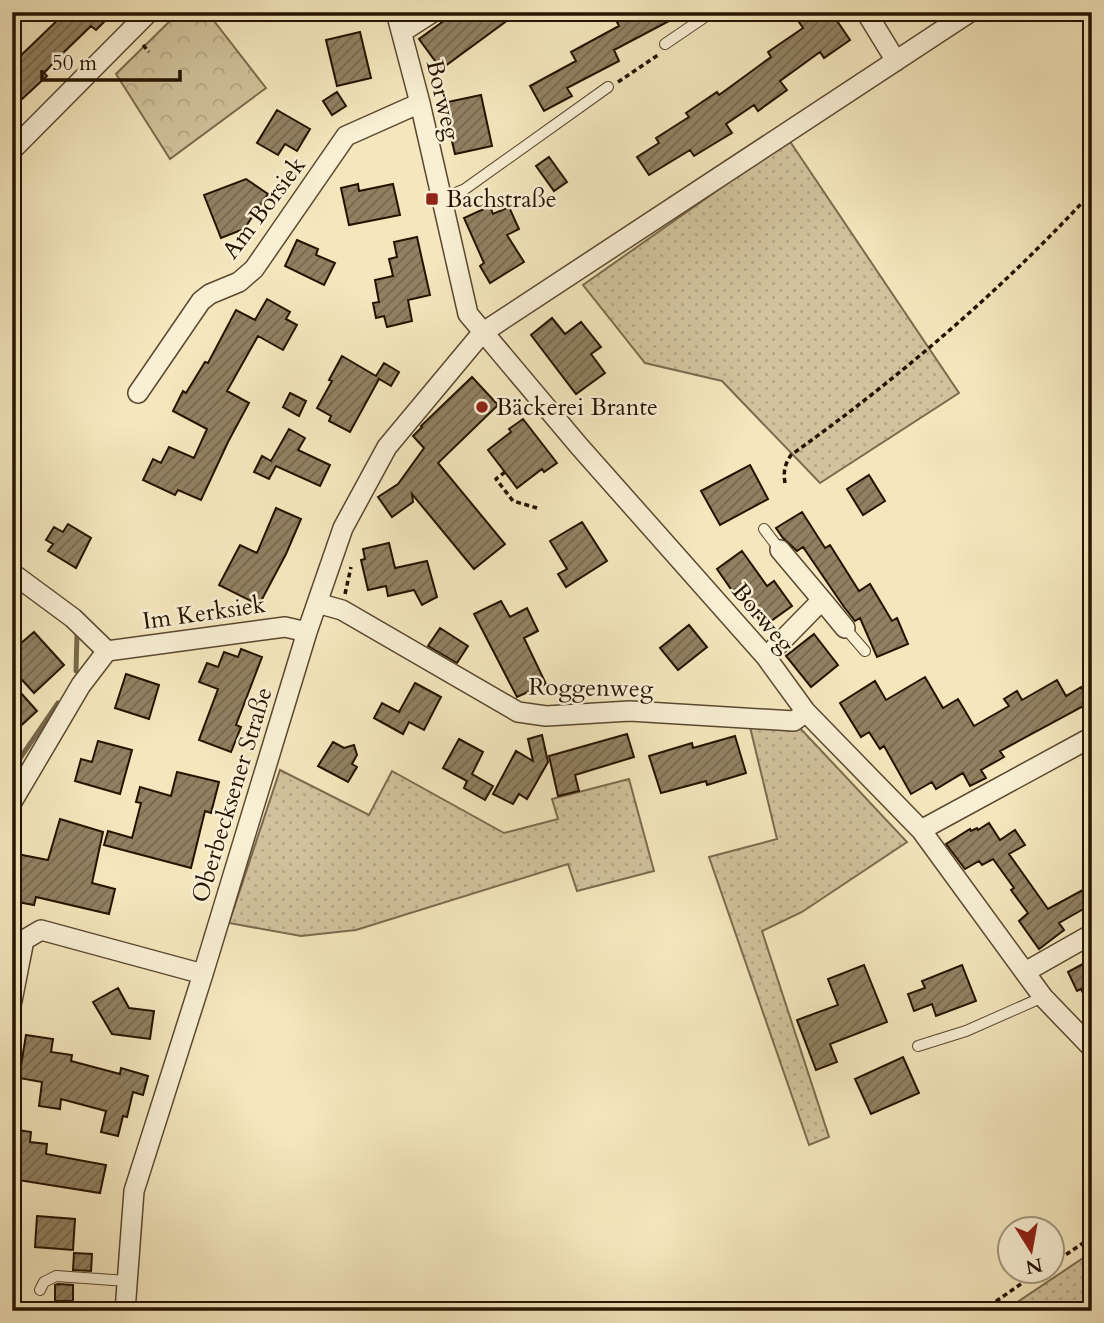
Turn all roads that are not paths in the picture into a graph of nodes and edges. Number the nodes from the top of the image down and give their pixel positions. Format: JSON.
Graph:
{"nodes":[{"id":1,"x":149,"y":12,"type":"edge"},
{"id":2,"x":396,"y":12,"type":"edge"},
{"id":3,"x":433,"y":12,"type":"edge"},
{"id":4,"x":712,"y":12,"type":"edge"},
{"id":5,"x":866,"y":12,"type":"edge"},
{"id":6,"x":970,"y":12,"type":"edge"},
{"id":7,"x":402,"y":33,"type":"junction"},
{"id":8,"x":665,"y":44,"type":"road end"},
{"id":9,"x":895,"y":61,"type":"junction"},
{"id":10,"x":608,"y":87,"type":"road end"},
{"id":11,"x":420,"y":103,"type":"junction"},
{"id":12,"x":12,"y":150,"type":"edge"},
{"id":13,"x":442,"y":199,"type":"junction"},
{"id":14,"x":482,"y":333,"type":"junction"},
{"id":15,"x":138,"y":393,"type":"dead end"},
{"id":16,"x":764,"y":529,"type":"dead end"},
{"id":17,"x":780,"y":550,"type":"joint"},
{"id":18,"x":12,"y":573,"type":"edge"},
{"id":19,"x":822,"y":600,"type":"junction"},
{"id":20,"x":317,"y":603,"type":"junction"},
{"id":21,"x":845,"y":628,"type":"joint"},
{"id":22,"x":307,"y":632,"type":"junction"},
{"id":23,"x":107,"y":650,"type":"junction"},
{"id":24,"x":866,"y":651,"type":"dead end"},
{"id":25,"x":766,"y":657,"type":"junction"},
{"id":26,"x":806,"y":712,"type":"junction"},
{"id":27,"x":1092,"y":737,"type":"edge"},
{"id":28,"x":12,"y":802,"type":"edge"},
{"id":29,"x":921,"y":830,"type":"junction"},
{"id":30,"x":1092,"y":934,"type":"edge"},
{"id":31,"x":1026,"y":972,"type":"junction"},
{"id":32,"x":203,"y":974,"type":"junction"},
{"id":33,"x":1043,"y":997,"type":"junction"},
{"id":34,"x":12,"y":1000,"type":"edge"},
{"id":35,"x":918,"y":1046,"type":"dead end"},
{"id":36,"x":1092,"y":1048,"type":"edge"},
{"id":37,"x":127,"y":1281,"type":"junction"},
{"id":38,"x":40,"y":1290,"type":"dead end"},
{"id":39,"x":125,"y":1311,"type":"edge"}],
"edges":[{"from":1,"to":12,"type":"street"},
{"from":2,"to":7,"type":"street","name":"Borweg"},
{"from":3,"to":7,"type":"street"},
{"from":4,"to":8,"type":"lane"},
{"from":5,"to":9,"type":"street"},
{"from":6,"to":9,"type":"street"},
{"from":7,"to":11,"type":"street","name":"Borweg"},
{"from":9,"to":14,"type":"street"},
{"from":10,"to":13,"type":"lane"},
{"from":11,"to":13,"type":"street","name":"Borweg"},
{"from":11,"to":15,"type":"street","name":"Am Borsiek"},
{"from":13,"to":14,"type":"street","name":"Borweg"},
{"from":14,"to":20,"type":"street","name":"Oberbecksener Straße"},
{"from":14,"to":25,"type":"street","name":"Borweg"},
{"from":16,"to":17,"type":"lane"},
{"from":17,"to":19,"type":"street"},
{"from":18,"to":23,"type":"street"},
{"from":19,"to":21,"type":"street"},
{"from":19,"to":25,"type":"street"},
{"from":20,"to":22,"type":"street","name":"Oberbecksener Straße"},
{"from":20,"to":26,"type":"street","name":"Roggenweg"},
{"from":21,"to":24,"type":"lane"},
{"from":22,"to":23,"type":"street","name":"Im Kerksiek"},
{"from":22,"to":32,"type":"street","name":"Oberbecksener Straße"},
{"from":23,"to":28,"type":"street"},
{"from":25,"to":26,"type":"street","name":"Borweg"},
{"from":26,"to":29,"type":"street","name":"Borweg"},
{"from":27,"to":29,"type":"street"},
{"from":29,"to":31,"type":"street","name":"Borweg"},
{"from":30,"to":31,"type":"street"},
{"from":31,"to":33,"type":"street","name":"Borweg"},
{"from":32,"to":34,"type":"street"},
{"from":32,"to":37,"type":"street","name":"Oberbecksener Straße"},
{"from":33,"to":35,"type":"lane"},
{"from":33,"to":36,"type":"street","name":"Borweg"},
{"from":37,"to":38,"type":"lane"},
{"from":37,"to":39,"type":"street","name":"Oberbecksener Straße"}]}
